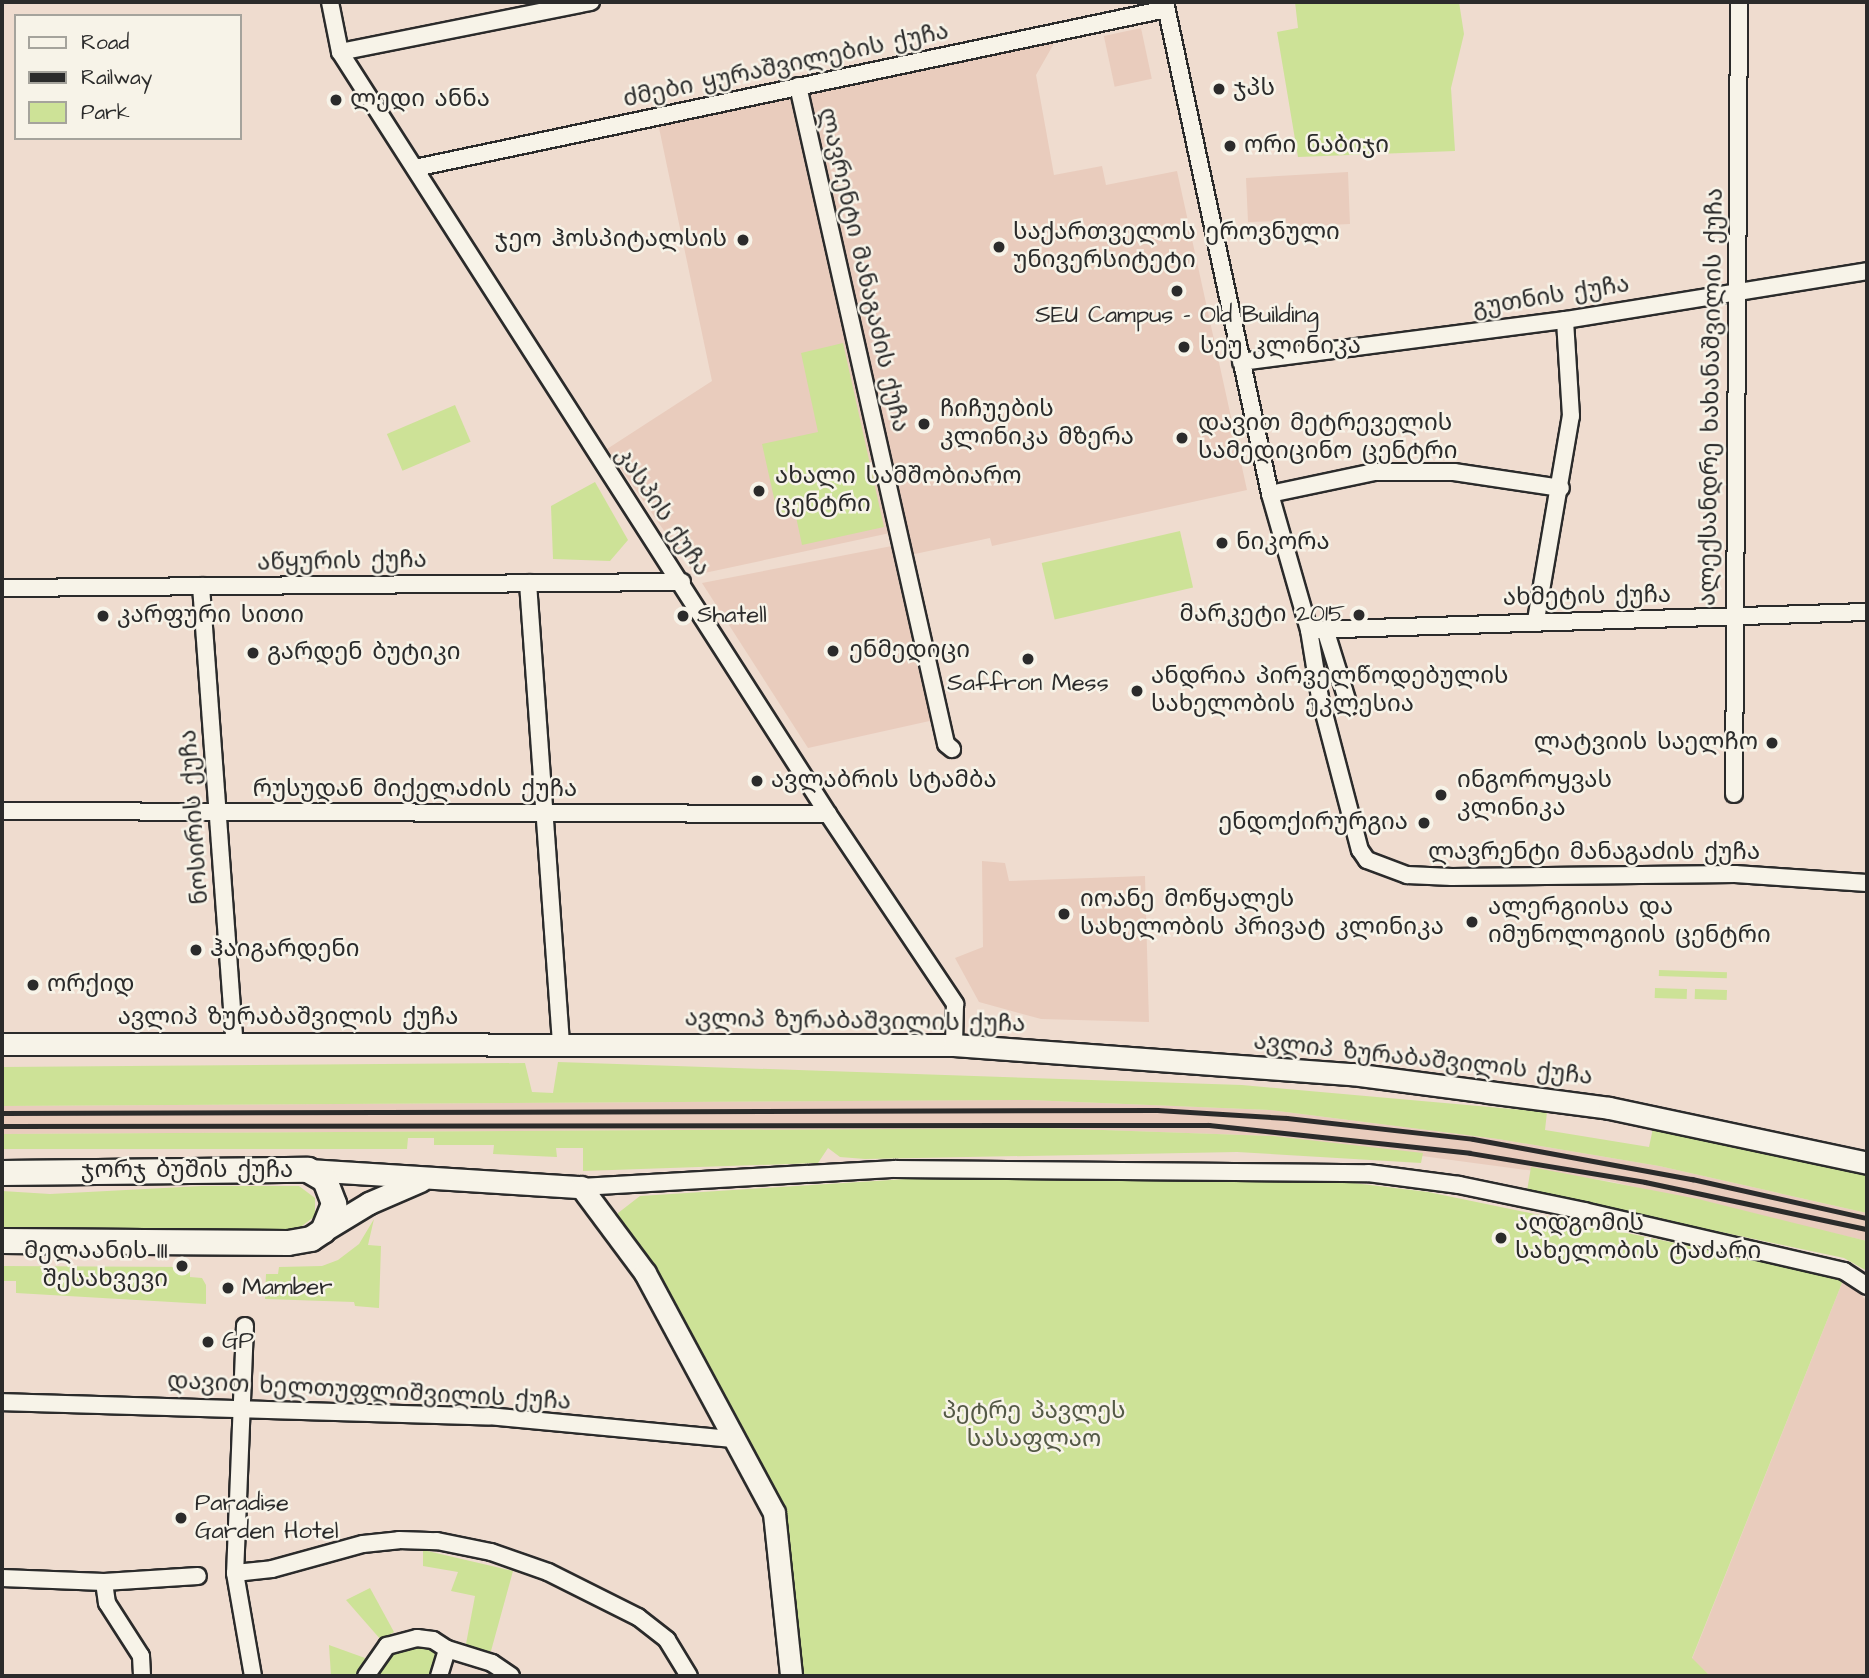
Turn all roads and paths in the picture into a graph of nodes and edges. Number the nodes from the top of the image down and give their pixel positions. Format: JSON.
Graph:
{"nodes":[{"id":1,"x":330,"y":2,"type":"edge"},
{"id":2,"x":591,"y":2,"type":"edge"},
{"id":3,"x":1739,"y":2,"type":"edge"},
{"id":4,"x":1166,"y":5,"type":"edge"},
{"id":5,"x":340,"y":52,"type":"junction"},
{"id":6,"x":798,"y":86,"type":"junction"},
{"id":7,"x":415,"y":168,"type":"junction"},
{"id":8,"x":1867,"y":271,"type":"edge"},
{"id":9,"x":1736,"y":290,"type":"junction"},
{"id":10,"x":1565,"y":320,"type":"junction"},
{"id":11,"x":1241,"y":362,"type":"junction"},
{"id":12,"x":1561,"y":488,"type":"junction"},
{"id":13,"x":1270,"y":494,"type":"junction"},
{"id":14,"x":682,"y":582,"type":"junction"},
{"id":15,"x":528,"y":583,"type":"junction"},
{"id":16,"x":201,"y":586,"type":"junction"},
{"id":17,"x":2,"y":588,"type":"edge"},
{"id":18,"x":1867,"y":612,"type":"edge"},
{"id":19,"x":1733,"y":616,"type":"junction"},
{"id":20,"x":1536,"y":620,"type":"junction"},
{"id":21,"x":1317,"y":629,"type":"junction"},
{"id":22,"x":1349,"y":706,"type":"dead end"},
{"id":23,"x":952,"y":749,"type":"dead end"},
{"id":24,"x":1734,"y":794,"type":"dead end"},
{"id":25,"x":2,"y":811,"type":"edge"},
{"id":26,"x":218,"y":812,"type":"junction"},
{"id":27,"x":545,"y":813,"type":"junction"},
{"id":28,"x":828,"y":814,"type":"junction"},
{"id":29,"x":1867,"y":883,"type":"edge"},
{"id":30,"x":2,"y":1044,"type":"edge"},
{"id":31,"x":235,"y":1044,"type":"junction"},
{"id":32,"x":561,"y":1045,"type":"junction"},
{"id":33,"x":954,"y":1045,"type":"junction"},
{"id":34,"x":1867,"y":1163,"type":"edge"},
{"id":35,"x":307,"y":1170,"type":"junction"},
{"id":36,"x":7,"y":1172,"type":"edge"},
{"id":37,"x":422,"y":1180,"type":"junction"},
{"id":38,"x":581,"y":1187,"type":"junction"},
{"id":39,"x":323,"y":1231,"type":"junction"},
{"id":40,"x":2,"y":1241,"type":"edge"},
{"id":41,"x":1867,"y":1286,"type":"edge"},
{"id":42,"x":245,"y":1326,"type":"dead end"},
{"id":43,"x":2,"y":1402,"type":"edge"},
{"id":44,"x":239,"y":1406,"type":"junction"},
{"id":45,"x":733,"y":1439,"type":"junction"},
{"id":46,"x":236,"y":1573,"type":"junction"},
{"id":47,"x":198,"y":1576,"type":"dead end"},
{"id":48,"x":2,"y":1578,"type":"edge"},
{"id":49,"x":104,"y":1582,"type":"junction"},
{"id":50,"x":447,"y":1649,"type":"junction"},
{"id":51,"x":142,"y":1676,"type":"edge"},
{"id":52,"x":253,"y":1676,"type":"edge"},
{"id":53,"x":366,"y":1676,"type":"edge"},
{"id":54,"x":439,"y":1676,"type":"edge"},
{"id":55,"x":511,"y":1676,"type":"edge"},
{"id":56,"x":689,"y":1676,"type":"edge"},
{"id":57,"x":791,"y":1676,"type":"edge"}],
"edges":[{"from":1,"to":5,"type":"street","name":"კასპის ქუჩა"},
{"from":2,"to":5,"type":"street"},
{"from":3,"to":9,"type":"street","name":"ალექსანდრე ხახანაშვილის ქუჩა"},
{"from":4,"to":6,"type":"street","name":"ძმები ყურაშვილების ქუჩა"},
{"from":4,"to":11,"type":"street"},
{"from":5,"to":7,"type":"street","name":"კასპის ქუჩა"},
{"from":6,"to":7,"type":"street","name":"ძმები ყურაშვილების ქუჩა"},
{"from":6,"to":23,"type":"street","name":"ლავრენტი მანაგაძის ქუჩა"},
{"from":7,"to":14,"type":"street","name":"კასპის ქუჩა"},
{"from":8,"to":9,"type":"street","name":"გუთნის ქუჩა"},
{"from":9,"to":10,"type":"street","name":"გუთნის ქუჩა"},
{"from":9,"to":19,"type":"street","name":"ალექსანდრე ხახანაშვილის ქუჩა"},
{"from":10,"to":11,"type":"street","name":"გუთნის ქუჩა"},
{"from":10,"to":12,"type":"street"},
{"from":11,"to":13,"type":"street"},
{"from":12,"to":13,"type":"street"},
{"from":12,"to":20,"type":"street"},
{"from":13,"to":21,"type":"street"},
{"from":14,"to":15,"type":"street","name":"აწყურის ქუჩა"},
{"from":14,"to":28,"type":"street","name":"კასპის ქუჩა"},
{"from":15,"to":16,"type":"street","name":"აწყურის ქუჩა"},
{"from":15,"to":27,"type":"street"},
{"from":16,"to":17,"type":"street","name":"აწყურის ქუჩა"},
{"from":16,"to":26,"type":"street","name":"ნოსირის ქუჩა"},
{"from":18,"to":19,"type":"street","name":"ახმეტის ქუჩა"},
{"from":19,"to":20,"type":"street","name":"ახმეტის ქუჩა"},
{"from":19,"to":24,"type":"street","name":"ალექსანდრე ხახანაშვილის ქუჩა"},
{"from":20,"to":21,"type":"street","name":"ახმეტის ქუჩა"},
{"from":21,"to":22,"type":"street"},
{"from":21,"to":29,"type":"street","name":"ლავრენტი მანაგაძის ქუჩა"},
{"from":25,"to":26,"type":"street","name":"რუსუდან მიქელაძის ქუჩა"},
{"from":26,"to":27,"type":"street","name":"რუსუდან მიქელაძის ქუჩა"},
{"from":26,"to":31,"type":"street","name":"ნოსირის ქუჩა"},
{"from":27,"to":28,"type":"street","name":"რუსუდან მიქელაძის ქუჩა"},
{"from":27,"to":32,"type":"street"},
{"from":28,"to":33,"type":"street","name":"კასპის ქუჩა"},
{"from":30,"to":31,"type":"street","name":"ავლიპ ზურაბაშვილის ქუჩა"},
{"from":31,"to":32,"type":"street","name":"ავლიპ ზურაბაშვილის ქუჩა"},
{"from":32,"to":33,"type":"street","name":"ავლიპ ზურაბაშვილის ქუჩა"},
{"from":33,"to":34,"type":"street","name":"ავლიპ ზურაბაშვილის ქუჩა"},
{"from":35,"to":36,"type":"main road","name":"ჯორჯ ბუშის ქუჩა"},
{"from":35,"to":37,"type":"street"},
{"from":35,"to":39,"type":"main road","name":"ჯორჯ ბუშის ქუჩა"},
{"from":37,"to":38,"type":"street"},
{"from":37,"to":39,"type":"street"},
{"from":38,"to":41,"type":"street"},
{"from":38,"to":45,"type":"street"},
{"from":39,"to":40,"type":"main road"},
{"from":42,"to":44,"type":"street"},
{"from":43,"to":44,"type":"street","name":"დავით ხელთუფლიშვილის ქუჩა"},
{"from":44,"to":45,"type":"street","name":"დავით ხელთუფლიშვილის ქუჩა"},
{"from":44,"to":46,"type":"street"},
{"from":45,"to":57,"type":"street"},
{"from":46,"to":52,"type":"street"},
{"from":46,"to":56,"type":"street"},
{"from":47,"to":49,"type":"street"},
{"from":48,"to":49,"type":"street"},
{"from":49,"to":51,"type":"street"},
{"from":50,"to":53,"type":"street"},
{"from":50,"to":54,"type":"street"},
{"from":50,"to":55,"type":"street"}]}
